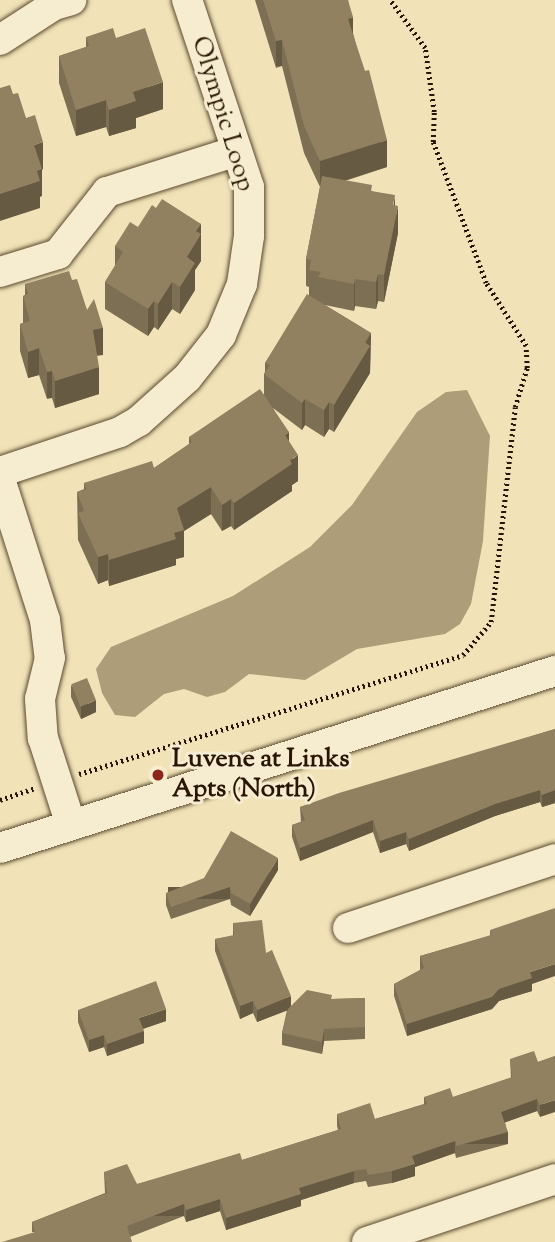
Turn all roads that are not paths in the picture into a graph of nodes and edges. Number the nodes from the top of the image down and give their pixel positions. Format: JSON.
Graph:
{"nodes":[{"id":1,"x":71,"y":0,"type":"edge"},
{"id":2,"x":187,"y":0,"type":"edge"},
{"id":3,"x":0,"y":40,"type":"edge"},
{"id":4,"x":237,"y":151,"type":"junction"},
{"id":5,"x":0,"y":272,"type":"edge"},
{"id":6,"x":0,"y":472,"type":"edge"},
{"id":7,"x":0,"y":479,"type":"edge"},
{"id":8,"x":555,"y":671,"type":"edge"},
{"id":9,"x":71,"y":825,"type":"junction"},
{"id":10,"x":0,"y":848,"type":"edge"},
{"id":11,"x":555,"y":859,"type":"edge"},
{"id":12,"x":348,"y":928,"type":"dead end"},
{"id":13,"x":555,"y":1179,"type":"edge"},
{"id":14,"x":367,"y":1242,"type":"edge"}],
"edges":[{"from":1,"to":3,"type":"street"},
{"from":2,"to":4,"type":"street","name":"Olympic Loop"},
{"from":4,"to":5,"type":"street"},
{"from":4,"to":6,"type":"street","name":"Olympic Loop"},
{"from":7,"to":9,"type":"street"},
{"from":8,"to":9,"type":"street"},
{"from":9,"to":10,"type":"street"},
{"from":11,"to":12,"type":"street"},
{"from":13,"to":14,"type":"street"}]}
